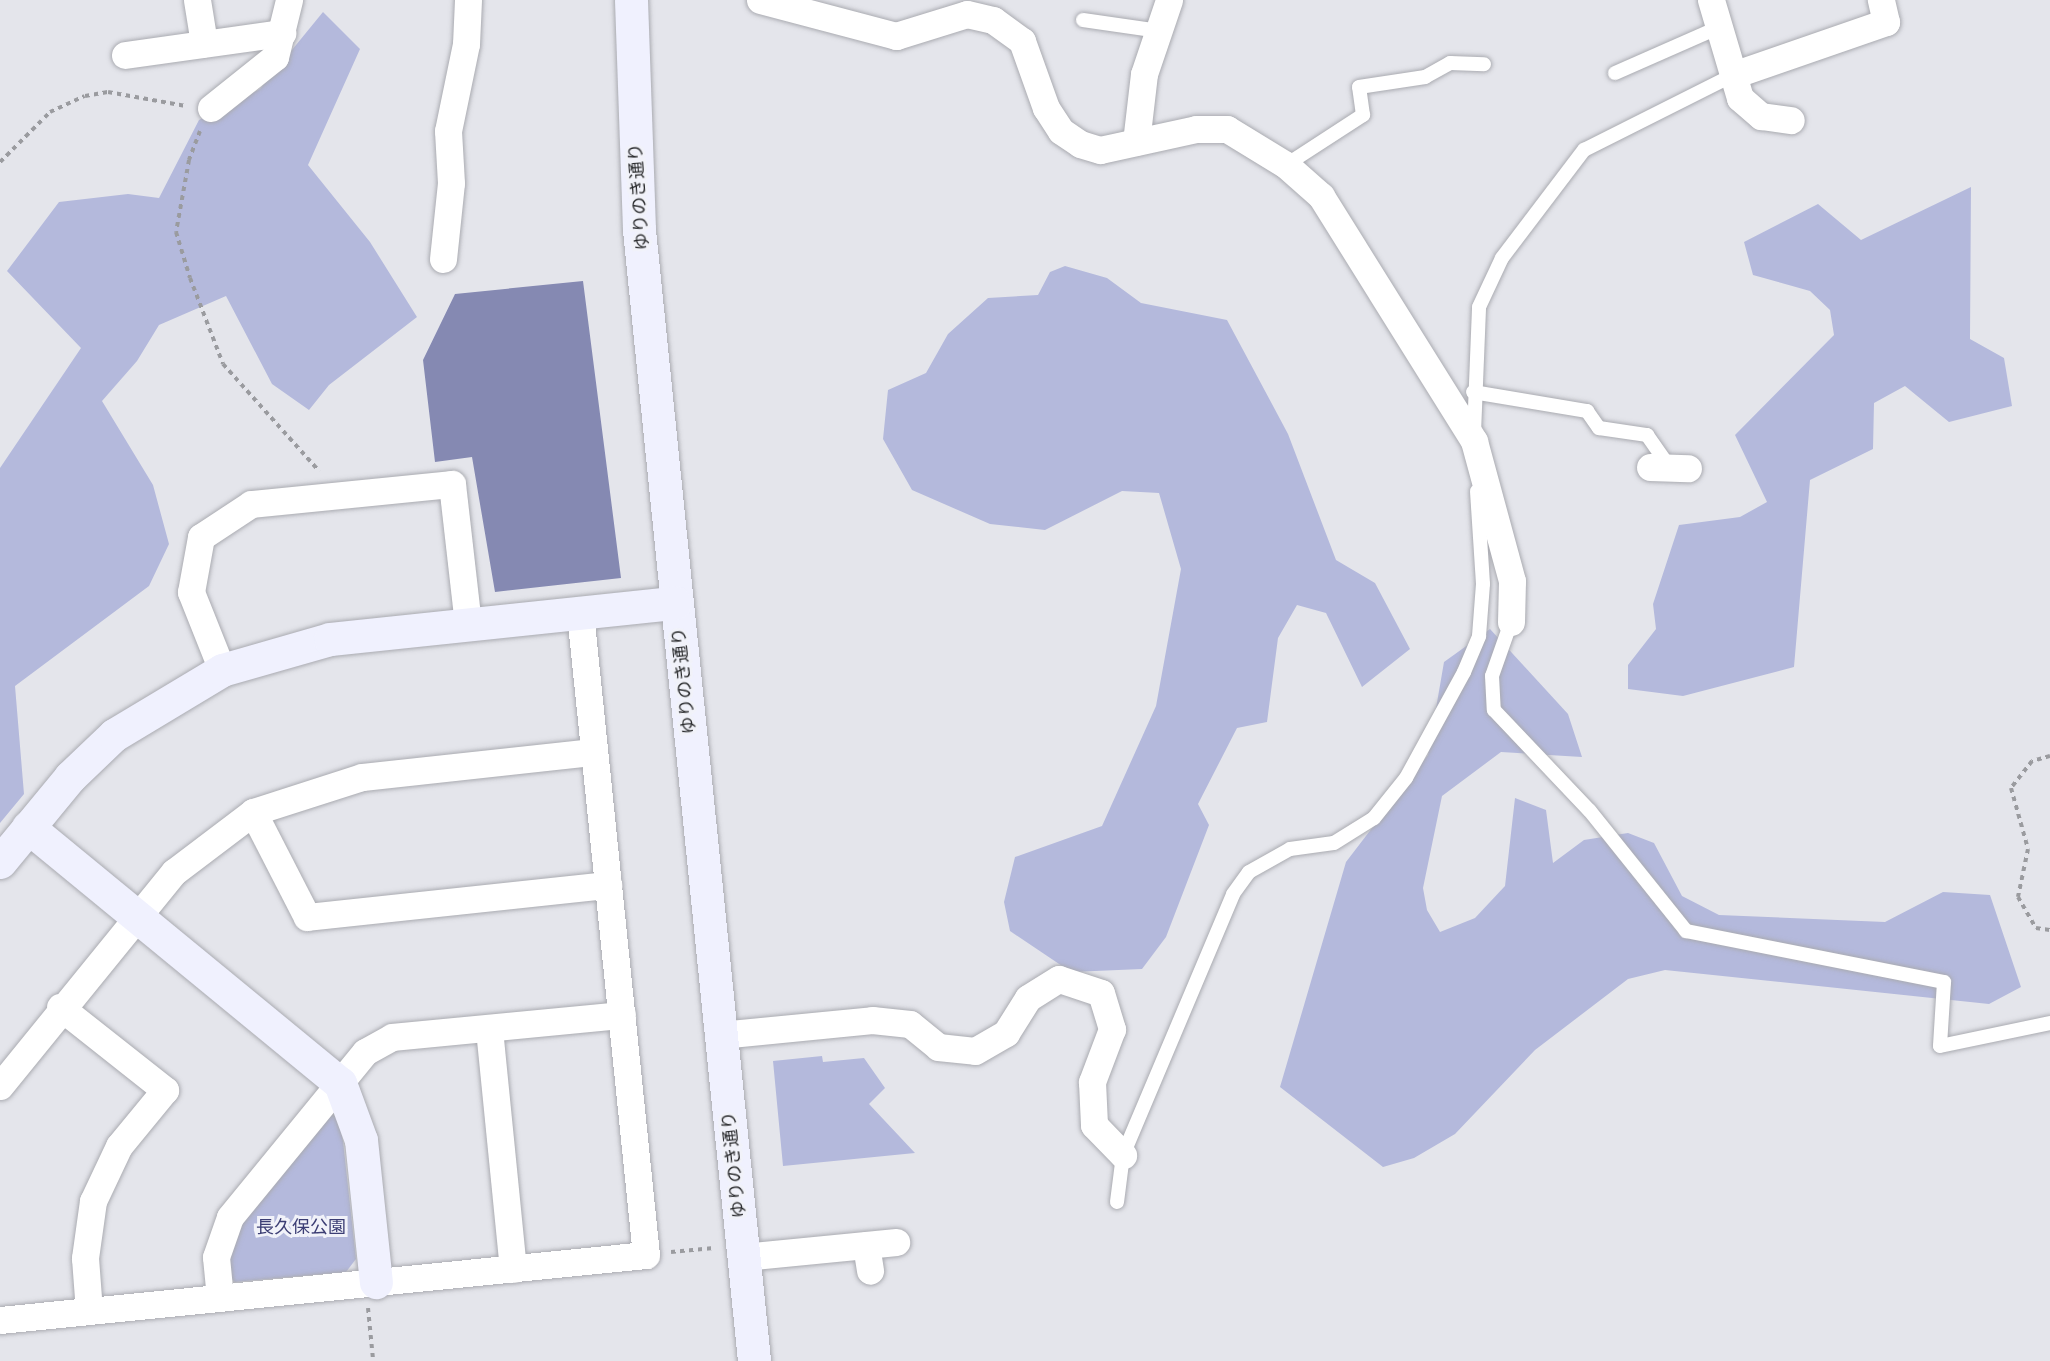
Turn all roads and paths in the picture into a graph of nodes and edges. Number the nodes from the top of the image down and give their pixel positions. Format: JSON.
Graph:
{"nodes":[{"id":1,"x":197,"y":0,"type":"edge"},
{"id":2,"x":289,"y":0,"type":"edge"},
{"id":3,"x":468,"y":0,"type":"edge"},
{"id":4,"x":631,"y":0,"type":"edge"},
{"id":5,"x":760,"y":0,"type":"edge"},
{"id":6,"x":1170,"y":0,"type":"edge"},
{"id":7,"x":1712,"y":0,"type":"edge"},
{"id":8,"x":1881,"y":0,"type":"edge"},
{"id":9,"x":1083,"y":20,"type":"dead end"},
{"id":10,"x":1720,"y":27,"type":"junction"},
{"id":11,"x":1159,"y":31,"type":"junction"},
{"id":12,"x":282,"y":33,"type":"junction"},
{"id":13,"x":204,"y":43,"type":"junction"},
{"id":14,"x":125,"y":55,"type":"dead end"},
{"id":15,"x":1484,"y":64,"type":"dead end"},
{"id":16,"x":1615,"y":73,"type":"dead end"},
{"id":17,"x":1733,"y":75,"type":"junction"},
{"id":18,"x":211,"y":108,"type":"junction"},
{"id":19,"x":1791,"y":120,"type":"dead end"},
{"id":20,"x":1136,"y":142,"type":"junction"},
{"id":21,"x":0,"y":162,"type":"edge"},
{"id":22,"x":1286,"y":165,"type":"junction"},
{"id":23,"x":444,"y":259,"type":"dead end"},
{"id":24,"x":1473,"y":392,"type":"junction"},
{"id":25,"x":1474,"y":441,"type":"junction"},
{"id":26,"x":1669,"y":467,"type":"dead end"},
{"id":27,"x":336,"y":496,"type":"junction"},
{"id":28,"x":675,"y":603,"type":"junction"},
{"id":29,"x":580,"y":613,"type":"junction"},
{"id":30,"x":1511,"y":622,"type":"joint"},
{"id":31,"x":468,"y":624,"type":"junction"},
{"id":32,"x":222,"y":670,"type":"junction"},
{"id":33,"x":594,"y":752,"type":"junction"},
{"id":34,"x":2050,"y":756,"type":"edge"},
{"id":35,"x":253,"y":812,"type":"junction"},
{"id":36,"x":28,"y":827,"type":"junction"},
{"id":37,"x":0,"y":862,"type":"edge"},
{"id":38,"x":608,"y":885,"type":"junction"},
{"id":39,"x":136,"y":915,"type":"junction"},
{"id":40,"x":2050,"y":930,"type":"edge"},
{"id":41,"x":60,"y":1007,"type":"junction"},
{"id":42,"x":622,"y":1016,"type":"junction"},
{"id":43,"x":2050,"y":1023,"type":"edge"},
{"id":44,"x":489,"y":1029,"type":"junction"},
{"id":45,"x":720,"y":1035,"type":"junction"},
{"id":46,"x":340,"y":1083,"type":"junction"},
{"id":47,"x":0,"y":1086,"type":"edge"},
{"id":48,"x":1123,"y":1155,"type":"junction"},
{"id":49,"x":1117,"y":1202,"type":"dead end"},
{"id":50,"x":896,"y":1242,"type":"dead end"},
{"id":51,"x":866,"y":1245,"type":"junction"},
{"id":52,"x":742,"y":1251,"type":"junction"},
{"id":53,"x":646,"y":1255,"type":"junction"},
{"id":54,"x":513,"y":1269,"type":"junction"},
{"id":55,"x":870,"y":1271,"type":"dead end"},
{"id":56,"x":371,"y":1283,"type":"junction"},
{"id":57,"x":220,"y":1298,"type":"junction"},
{"id":58,"x":89,"y":1311,"type":"junction"},
{"id":59,"x":0,"y":1320,"type":"edge"},
{"id":60,"x":373,"y":1359,"type":"dead end"},
{"id":61,"x":754,"y":1361,"type":"edge"}],
"edges":[{"from":1,"to":13,"type":"street"},
{"from":2,"to":12,"type":"street"},
{"from":3,"to":23,"type":"street"},
{"from":4,"to":28,"type":"street","name":"ゆりのき通り"},
{"from":5,"to":20,"type":"street"},
{"from":6,"to":11,"type":"street"},
{"from":7,"to":10,"type":"street"},
{"from":8,"to":17,"type":"street"},
{"from":9,"to":11,"type":"lane"},
{"from":10,"to":16,"type":"lane"},
{"from":10,"to":17,"type":"street"},
{"from":11,"to":20,"type":"street"},
{"from":12,"to":13,"type":"street"},
{"from":12,"to":18,"type":"street"},
{"from":13,"to":14,"type":"street"},
{"from":15,"to":22,"type":"lane"},
{"from":17,"to":19,"type":"street"},
{"from":17,"to":24,"type":"lane"},
{"from":18,"to":21,"type":"path"},
{"from":18,"to":27,"type":"path"},
{"from":20,"to":22,"type":"street"},
{"from":22,"to":25,"type":"street"},
{"from":24,"to":25,"type":"lane"},
{"from":24,"to":26,"type":"lane"},
{"from":25,"to":30,"type":"street"},
{"from":25,"to":48,"type":"lane"},
{"from":27,"to":31,"type":"street"},
{"from":27,"to":32,"type":"street"},
{"from":28,"to":29,"type":"street"},
{"from":28,"to":45,"type":"street","name":"ゆりのき通り"},
{"from":29,"to":31,"type":"street"},
{"from":29,"to":33,"type":"street"},
{"from":30,"to":43,"type":"lane"},
{"from":31,"to":32,"type":"street"},
{"from":32,"to":36,"type":"street"},
{"from":33,"to":35,"type":"street"},
{"from":33,"to":38,"type":"street"},
{"from":34,"to":40,"type":"path"},
{"from":35,"to":38,"type":"street"},
{"from":35,"to":39,"type":"street"},
{"from":36,"to":37,"type":"street"},
{"from":36,"to":39,"type":"street"},
{"from":38,"to":42,"type":"street"},
{"from":39,"to":41,"type":"street"},
{"from":39,"to":46,"type":"street"},
{"from":41,"to":47,"type":"street"},
{"from":41,"to":58,"type":"street"},
{"from":42,"to":44,"type":"street"},
{"from":42,"to":53,"type":"street"},
{"from":44,"to":46,"type":"street"},
{"from":44,"to":54,"type":"street"},
{"from":45,"to":48,"type":"street"},
{"from":45,"to":52,"type":"street","name":"ゆりのき通り"},
{"from":46,"to":56,"type":"street"},
{"from":46,"to":57,"type":"street"},
{"from":48,"to":49,"type":"lane"},
{"from":50,"to":51,"type":"street"},
{"from":51,"to":52,"type":"street"},
{"from":51,"to":55,"type":"street"},
{"from":52,"to":53,"type":"path"},
{"from":52,"to":61,"type":"street","name":"ゆりのき通り"},
{"from":53,"to":54,"type":"street"},
{"from":54,"to":56,"type":"street"},
{"from":56,"to":57,"type":"street"},
{"from":56,"to":60,"type":"path"},
{"from":57,"to":58,"type":"street"},
{"from":58,"to":59,"type":"street"}]}
